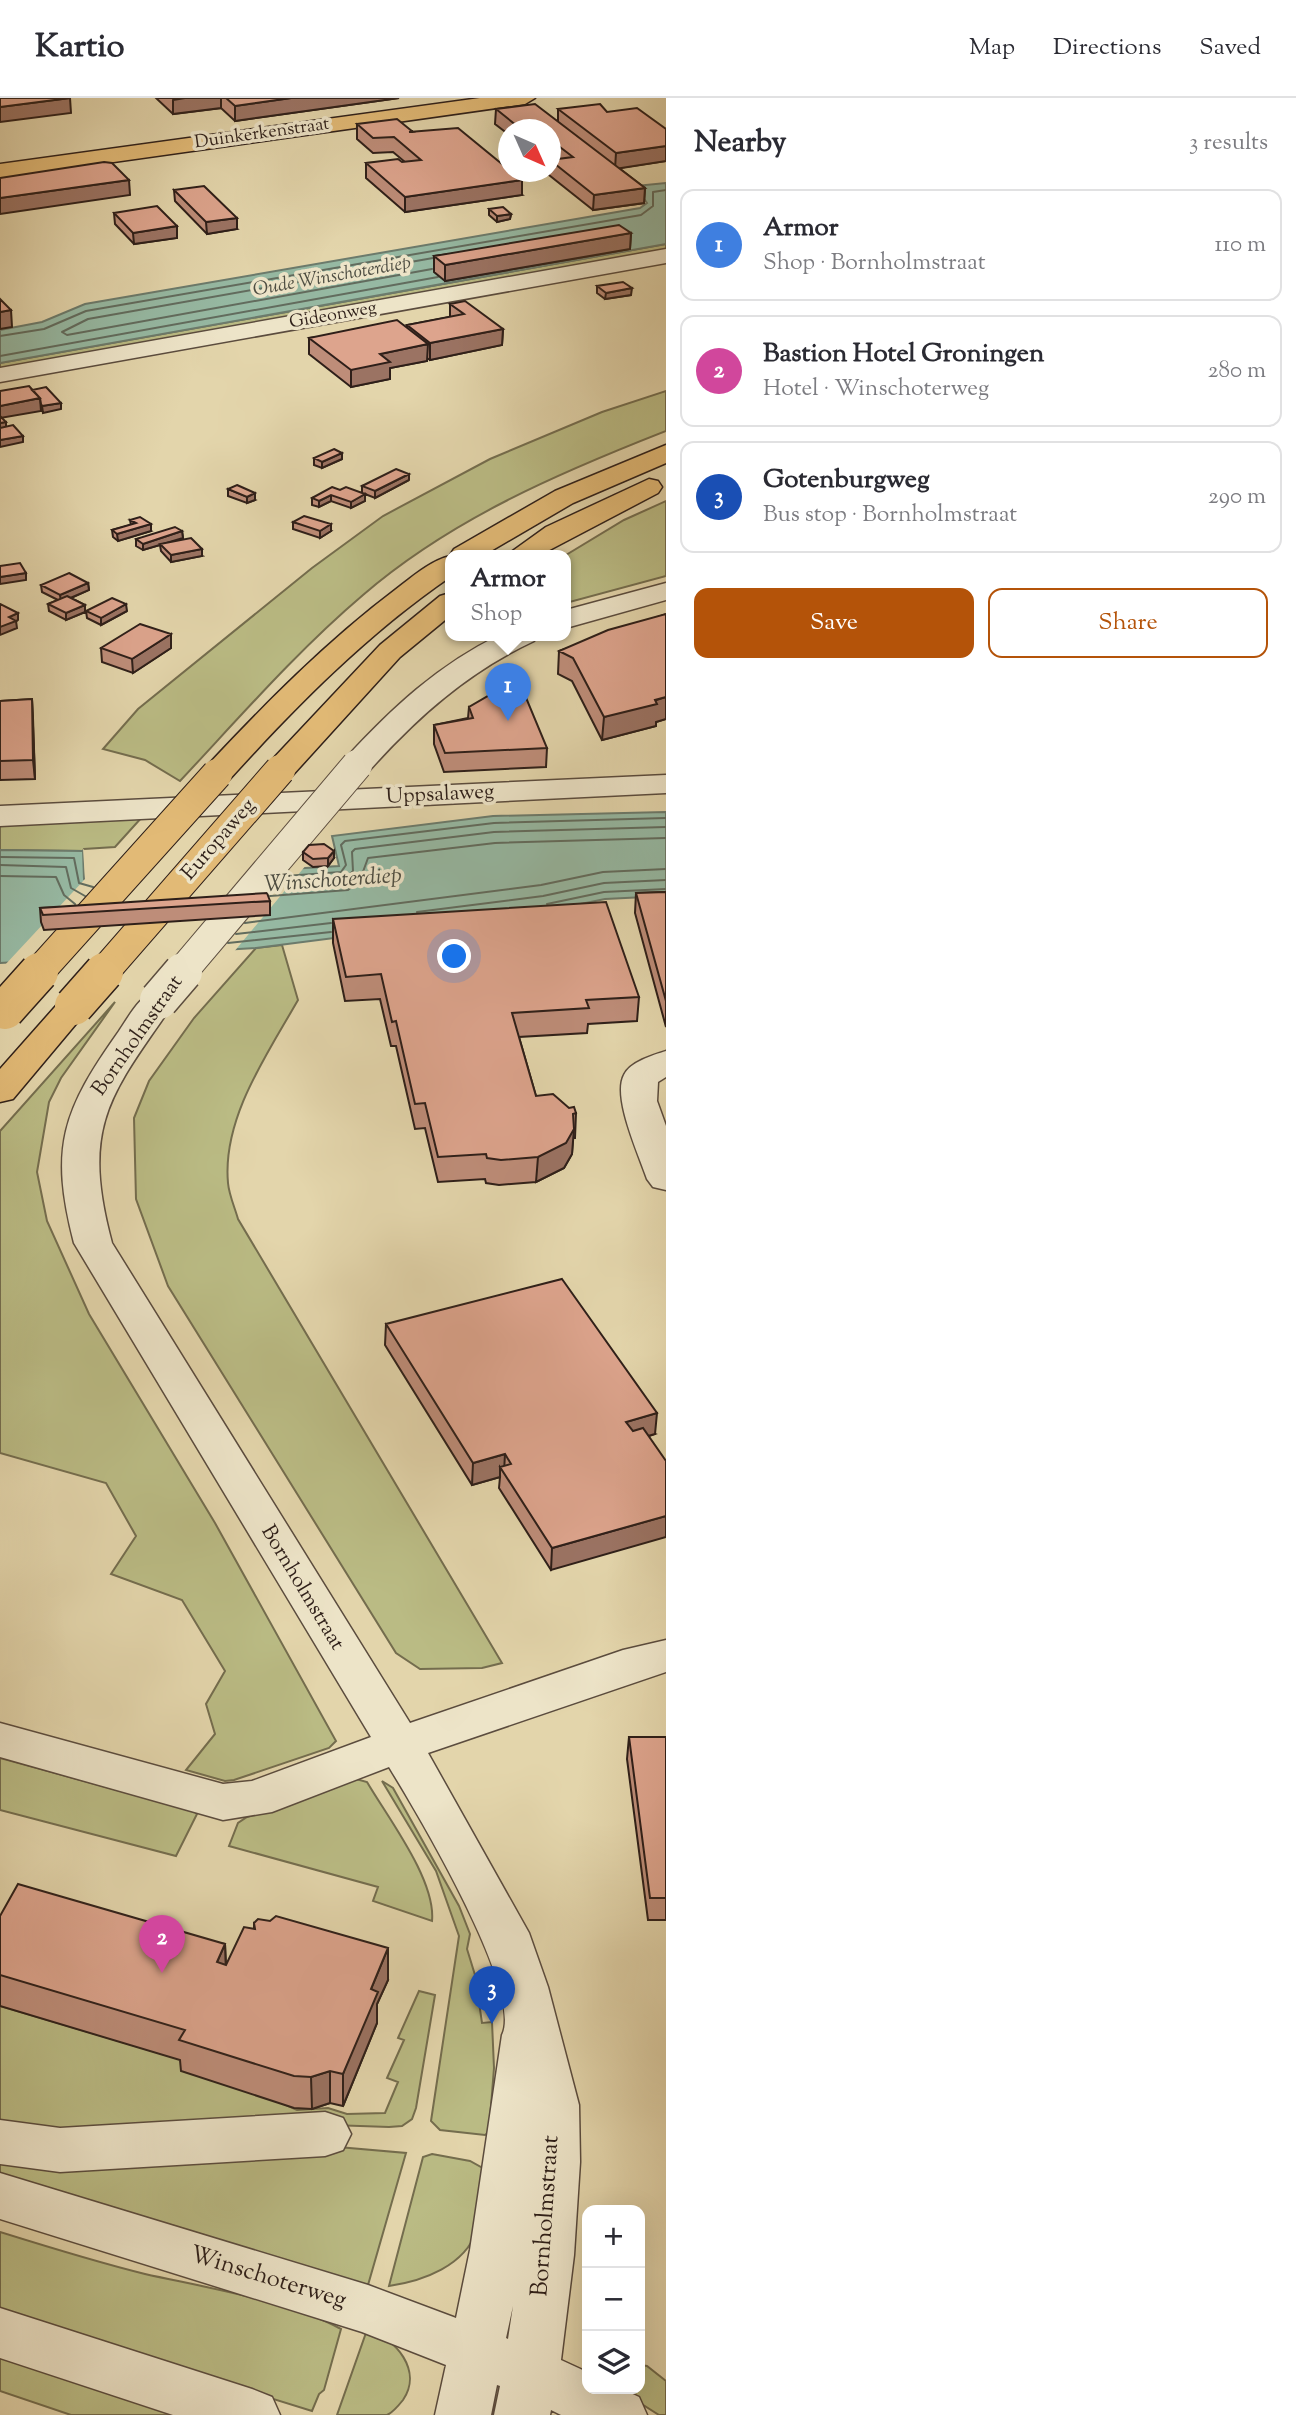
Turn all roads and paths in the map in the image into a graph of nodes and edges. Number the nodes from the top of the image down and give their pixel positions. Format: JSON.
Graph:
{"nodes":[{"id":1,"x":525,"y":98,"type":"edge"},
{"id":2,"x":0,"y":171,"type":"edge"},
{"id":3,"x":666,"y":256,"type":"edge"},
{"id":4,"x":0,"y":375,"type":"edge"},
{"id":5,"x":666,"y":453,"type":"edge"},
{"id":6,"x":666,"y":479,"type":"edge"},
{"id":7,"x":473,"y":550,"type":"edge"},
{"id":8,"x":529,"y":550,"type":"edge"},
{"id":9,"x":445,"y":567,"type":"edge"},
{"id":10,"x":666,"y":591,"type":"edge"},
{"id":11,"x":445,"y":606,"type":"edge"},
{"id":12,"x":571,"y":618,"type":"edge"},
{"id":13,"x":512,"y":641,"type":"edge"},
{"id":14,"x":666,"y":785,"type":"edge"},
{"id":15,"x":0,"y":816,"type":"edge"},
{"id":16,"x":2,"y":1013,"type":"edge"},
{"id":17,"x":666,"y":1062,"type":"edge"},
{"id":18,"x":0,"y":1091,"type":"edge"},
{"id":19,"x":666,"y":1179,"type":"edge"},
{"id":20,"x":666,"y":1656,"type":"edge"},
{"id":21,"x":0,"y":1740,"type":"edge"},
{"id":22,"x":398,"y":1745,"type":"junction"},
{"id":23,"x":528,"y":2019,"type":"junction"},
{"id":24,"x":325,"y":2134,"type":"dead end"},
{"id":25,"x":0,"y":2142,"type":"edge"},
{"id":26,"x":0,"y":2196,"type":"edge"},
{"id":27,"x":0,"y":2333,"type":"edge"},
{"id":28,"x":475,"y":2352,"type":"junction"},
{"id":29,"x":526,"y":2394,"type":"edge"},
{"id":30,"x":252,"y":2415,"type":"edge"},
{"id":31,"x":463,"y":2415,"type":"edge"},
{"id":32,"x":619,"y":2415,"type":"edge"}],
"edges":[{"from":1,"to":2,"type":"main road","name":"Duinkerkenstraat"},
{"from":3,"to":4,"type":"street","name":"Gideonweg"},
{"from":5,"to":7,"type":"main road"},
{"from":6,"to":8,"type":"main road"},
{"from":9,"to":16,"type":"main road","bridge":true},
{"from":10,"to":12,"type":"street"},
{"from":11,"to":18,"type":"main road","name":"Europaweg","bridge":true},
{"from":13,"to":22,"type":"street","name":"Bornholmstraat","bridge":true},
{"from":14,"to":15,"type":"street","name":"Uppsalaweg"},
{"from":17,"to":19,"type":"street"},
{"from":20,"to":22,"type":"street"},
{"from":21,"to":22,"type":"street"},
{"from":22,"to":23,"type":"street","name":"Bornholmstraat"},
{"from":23,"to":28,"type":"street","name":"Bornholmstraat"},
{"from":23,"to":29,"type":"street","name":"Bornholmstraat"},
{"from":24,"to":25,"type":"street"},
{"from":26,"to":28,"type":"street","name":"Winschoterweg"},
{"from":27,"to":30,"type":"street"},
{"from":28,"to":29,"type":"street","name":"Winschoterweg"},
{"from":28,"to":31,"type":"street","name":"Bornholmstraat"},
{"from":29,"to":32,"type":"street","name":"Winschoterweg"}]}
